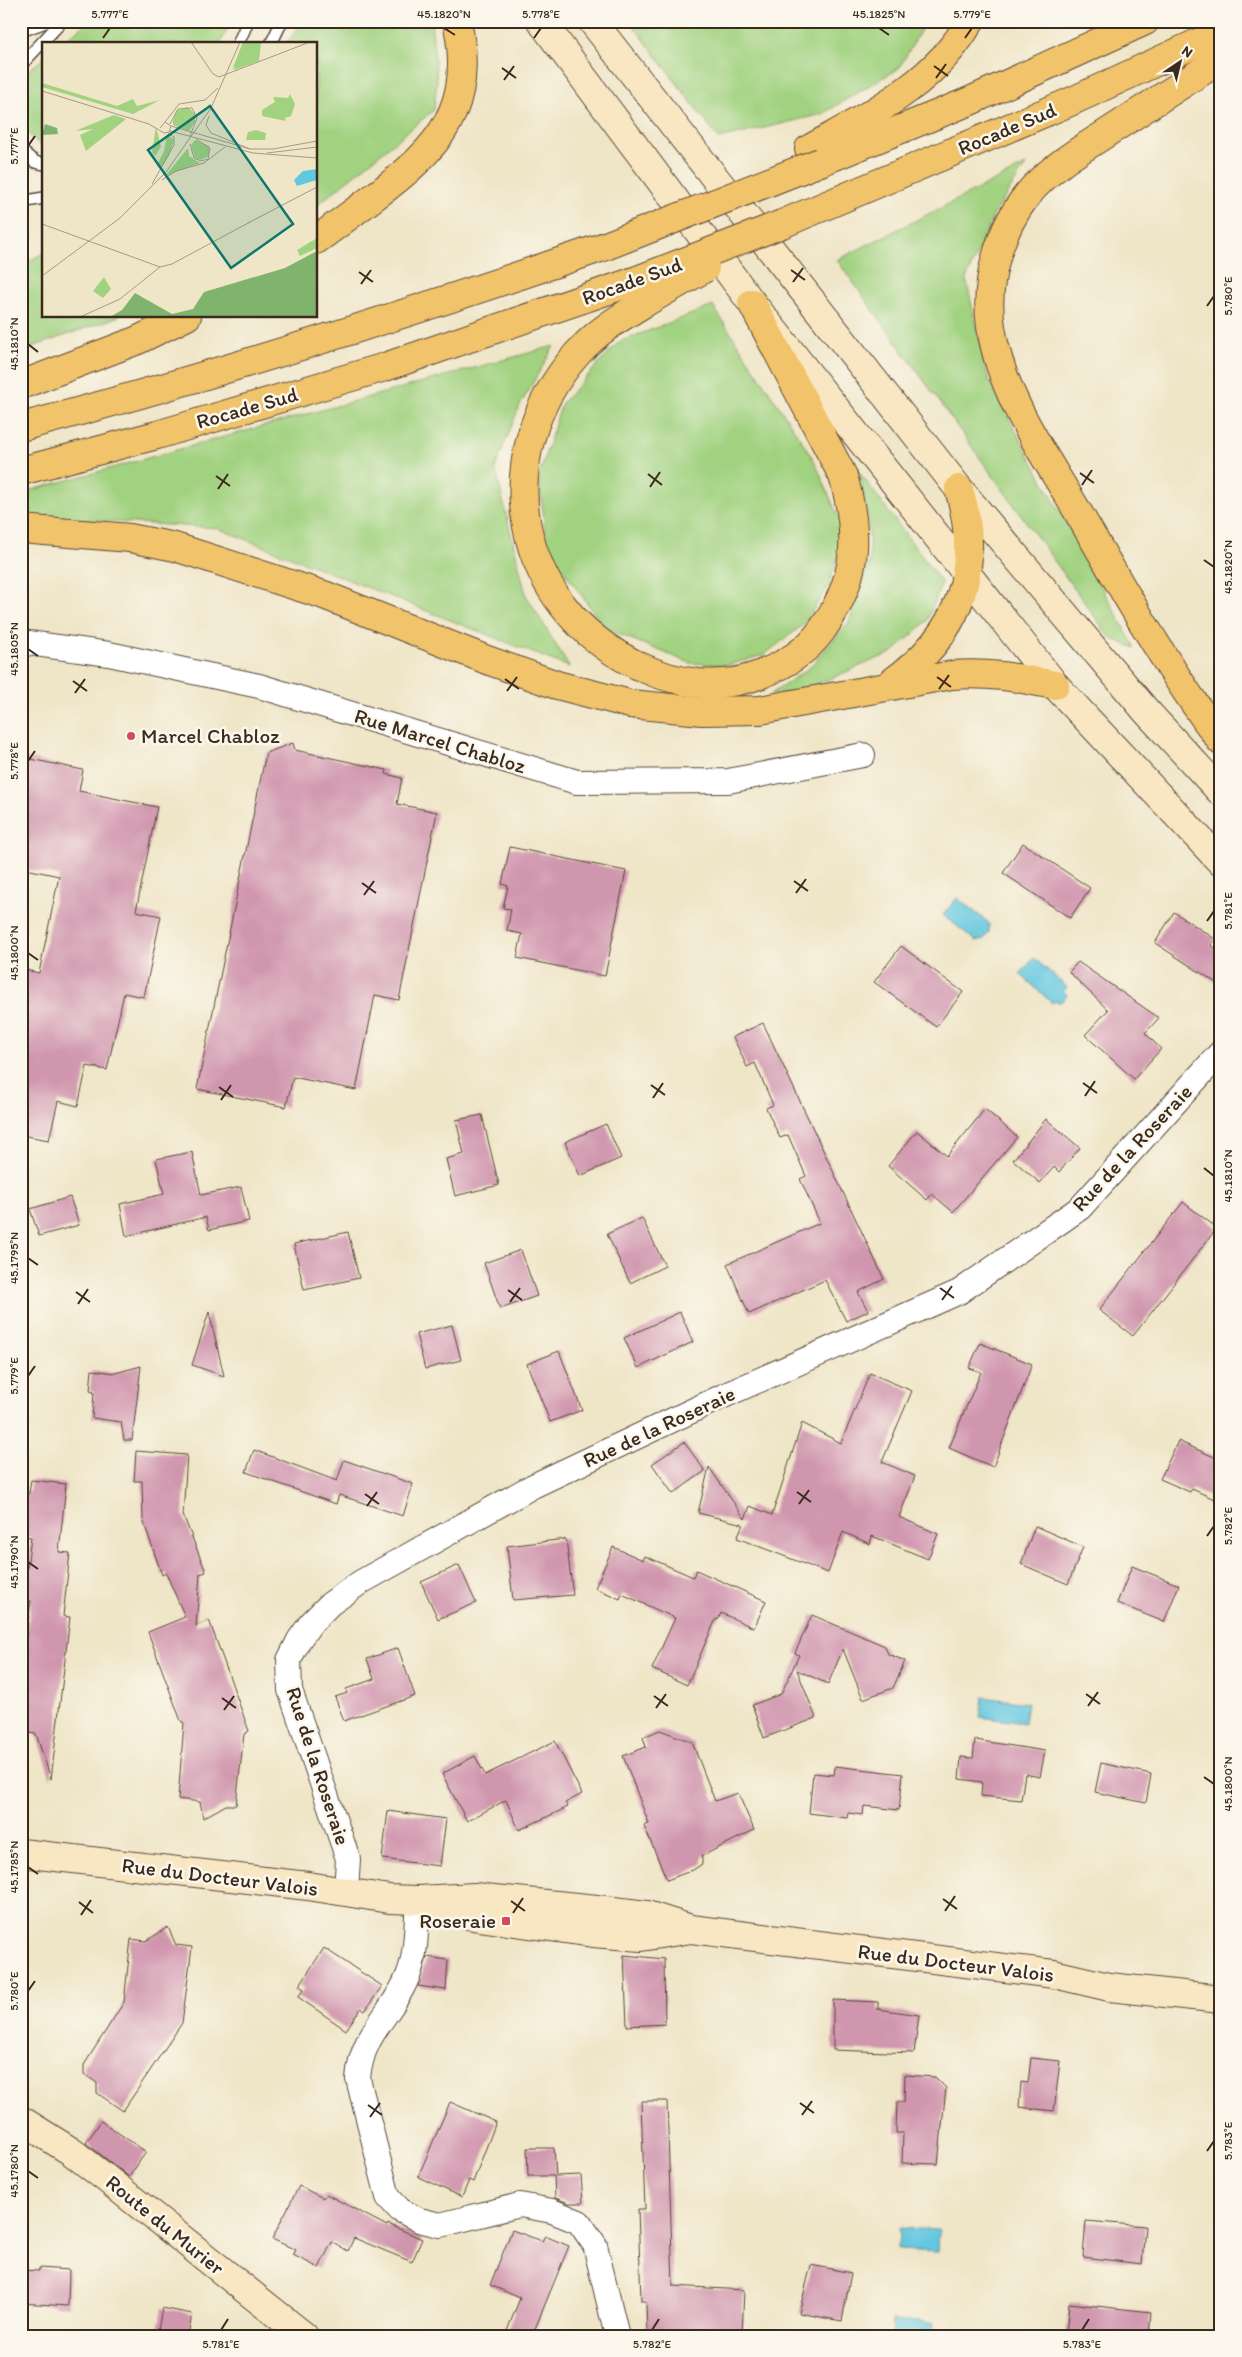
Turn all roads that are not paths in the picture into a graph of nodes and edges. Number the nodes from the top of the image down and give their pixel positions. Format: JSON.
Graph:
{"nodes":[{"id":1,"x":48,"y":21,"type":"edge"},
{"id":2,"x":62,"y":21,"type":"edge"},
{"id":3,"x":248,"y":21,"type":"edge"},
{"id":4,"x":282,"y":21,"type":"edge"},
{"id":5,"x":457,"y":21,"type":"edge"},
{"id":6,"x":541,"y":21,"type":"edge"},
{"id":7,"x":592,"y":21,"type":"edge"},
{"id":8,"x":970,"y":21,"type":"edge"},
{"id":9,"x":1145,"y":21,"type":"edge"},
{"id":10,"x":21,"y":31,"type":"edge"},
{"id":11,"x":1221,"y":32,"type":"edge"},
{"id":12,"x":42,"y":42,"type":"edge"},
{"id":13,"x":42,"y":42,"type":"edge"},
{"id":14,"x":239,"y":42,"type":"edge"},
{"id":15,"x":273,"y":42,"type":"edge"},
{"id":16,"x":1221,"y":59,"type":"edge"},
{"id":17,"x":21,"y":65,"type":"edge"},
{"id":18,"x":21,"y":152,"type":"edge"},
{"id":19,"x":814,"y":155,"type":"junction"},
{"id":20,"x":42,"y":164,"type":"edge"},
{"id":21,"x":42,"y":198,"type":"edge"},
{"id":22,"x":21,"y":202,"type":"edge"},
{"id":23,"x":318,"y":239,"type":"edge"},
{"id":24,"x":639,"y":292,"type":"junction"},
{"id":25,"x":752,"y":302,"type":"junction"},
{"id":26,"x":183,"y":318,"type":"edge"},
{"id":27,"x":21,"y":385,"type":"edge"},
{"id":28,"x":21,"y":427,"type":"edge"},
{"id":29,"x":21,"y":471,"type":"edge"},
{"id":30,"x":959,"y":488,"type":"junction"},
{"id":31,"x":21,"y":529,"type":"edge"},
{"id":32,"x":967,"y":574,"type":"junction"},
{"id":33,"x":21,"y":642,"type":"edge"},
{"id":34,"x":1055,"y":685,"type":"junction"},
{"id":35,"x":885,"y":687,"type":"junction"},
{"id":36,"x":1221,"y":741,"type":"edge"},
{"id":37,"x":863,"y":755,"type":"dead end"},
{"id":38,"x":1221,"y":792,"type":"edge"},
{"id":39,"x":1221,"y":862,"type":"edge"},
{"id":40,"x":1213,"y":1064,"type":"edge"},
{"id":41,"x":21,"y":1853,"type":"edge"},
{"id":42,"x":346,"y":1892,"type":"junction"},
{"id":43,"x":418,"y":1900,"type":"junction"},
{"id":44,"x":1221,"y":1999,"type":"edge"},
{"id":45,"x":21,"y":2120,"type":"edge"},
{"id":46,"x":304,"y":2336,"type":"edge"},
{"id":47,"x":617,"y":2336,"type":"edge"}],
"edges":[{"from":1,"to":10,"type":"lane"},
{"from":2,"to":13,"type":"lane"},
{"from":3,"to":14,"type":"lane"},
{"from":4,"to":15,"type":"lane"},
{"from":5,"to":23,"type":"highway"},
{"from":6,"to":25,"type":"main road"},
{"from":7,"to":30,"type":"main road"},
{"from":8,"to":19,"type":"highway"},
{"from":9,"to":19,"type":"highway","name":"Rocade Sud"},
{"from":11,"to":24,"type":"highway","name":"Rocade Sud","bridge":true},
{"from":12,"to":17,"type":"lane"},
{"from":16,"to":36,"type":"highway"},
{"from":18,"to":20,"type":"lane"},
{"from":19,"to":28,"type":"highway","name":"Rocade Sud","bridge":true},
{"from":21,"to":22,"type":"lane"},
{"from":24,"to":25,"type":"highway"},
{"from":24,"to":29,"type":"highway","name":"Rocade Sud"},
{"from":25,"to":32,"type":"main road"},
{"from":26,"to":27,"type":"highway"},
{"from":30,"to":32,"type":"highway"},
{"from":30,"to":38,"type":"main road"},
{"from":31,"to":35,"type":"highway"},
{"from":32,"to":34,"type":"main road"},
{"from":32,"to":35,"type":"highway"},
{"from":33,"to":37,"type":"street","name":"Rue Marcel Chabloz"},
{"from":34,"to":35,"type":"highway"},
{"from":34,"to":39,"type":"main road"},
{"from":40,"to":42,"type":"street","name":"Rue de la Roseraie"},
{"from":41,"to":42,"type":"main road","name":"Rue du Docteur Valois"},
{"from":42,"to":43,"type":"main road","name":"Rue du Docteur Valois"},
{"from":43,"to":44,"type":"main road","name":"Rue du Docteur Valois"},
{"from":43,"to":47,"type":"street"},
{"from":45,"to":46,"type":"main road","name":"Route du Murier"}]}
